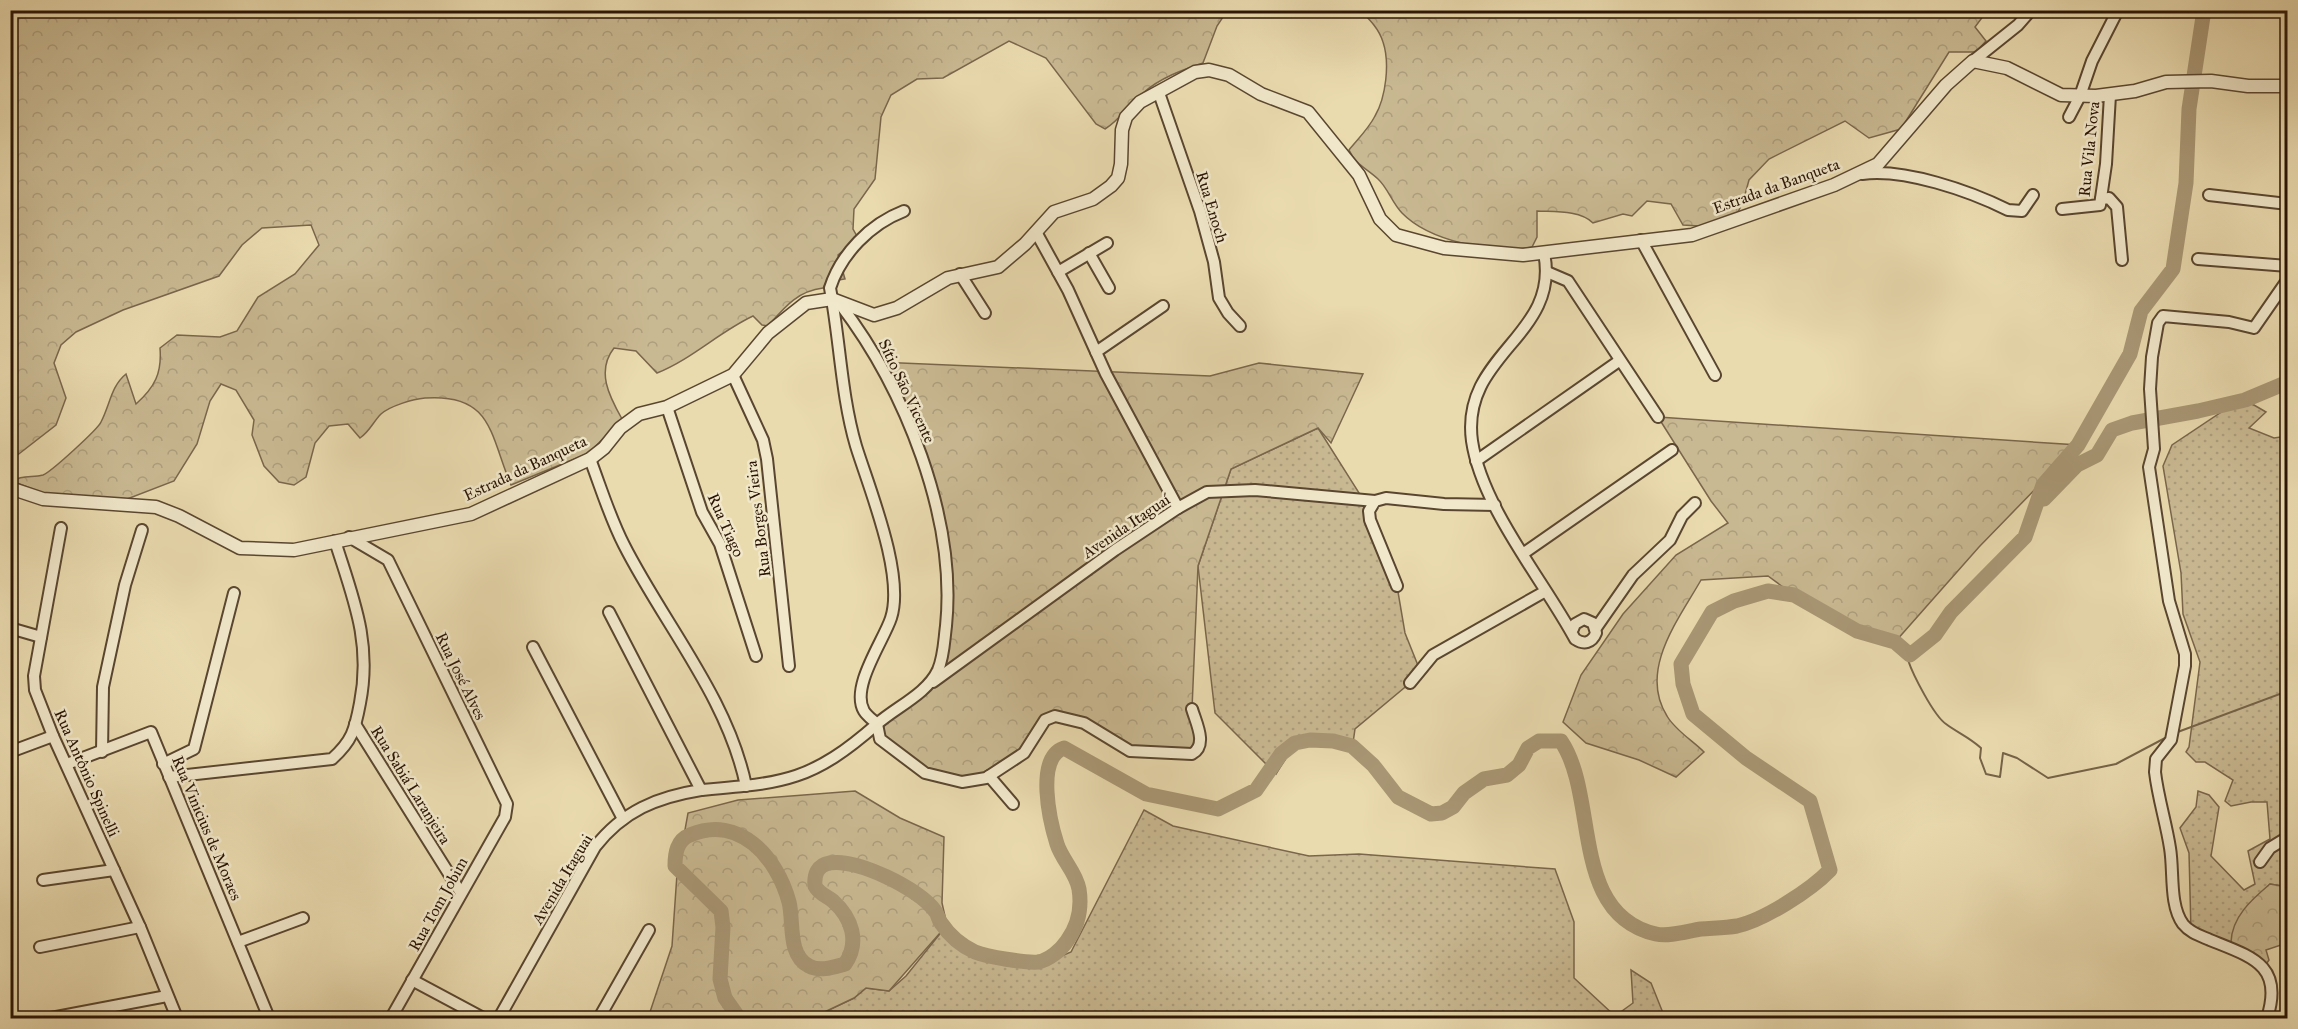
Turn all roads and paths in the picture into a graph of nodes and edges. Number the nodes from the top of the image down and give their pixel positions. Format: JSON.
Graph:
{"nodes":[{"id":1,"x":2031,"y":10,"type":"edge"},
{"id":2,"x":2118,"y":10,"type":"edge"},
{"id":3,"x":1973,"y":61,"type":"junction"},
{"id":4,"x":2288,"y":86,"type":"edge"},
{"id":5,"x":1159,"y":93,"type":"junction"},
{"id":6,"x":2110,"y":95,"type":"junction"},
{"id":7,"x":2080,"y":96,"type":"junction"},
{"id":8,"x":2069,"y":117,"type":"dead end"},
{"id":9,"x":1855,"y":174,"type":"junction"},
{"id":10,"x":2033,"y":195,"type":"dead end"},
{"id":11,"x":2209,"y":195,"type":"dead end"},
{"id":12,"x":2101,"y":200,"type":"junction"},
{"id":13,"x":2288,"y":204,"type":"edge"},
{"id":14,"x":2062,"y":209,"type":"dead end"},
{"id":15,"x":904,"y":211,"type":"dead end"},
{"id":16,"x":1036,"y":232,"type":"junction"},
{"id":17,"x":1641,"y":240,"type":"junction"},
{"id":18,"x":1107,"y":243,"type":"dead end"},
{"id":19,"x":1089,"y":253,"type":"junction"},
{"id":20,"x":1544,"y":253,"type":"junction"},
{"id":21,"x":2198,"y":259,"type":"dead end"},
{"id":22,"x":2122,"y":260,"type":"dead end"},
{"id":23,"x":2288,"y":266,"type":"edge"},
{"id":24,"x":1058,"y":272,"type":"junction"},
{"id":25,"x":1547,"y":272,"type":"junction"},
{"id":26,"x":960,"y":274,"type":"junction"},
{"id":27,"x":2288,"y":279,"type":"edge"},
{"id":28,"x":1109,"y":288,"type":"dead end"},
{"id":29,"x":836,"y":301,"type":"junction"},
{"id":30,"x":1162,"y":306,"type":"dead end"},
{"id":31,"x":985,"y":313,"type":"dead end"},
{"id":32,"x":1240,"y":326,"type":"dead end"},
{"id":33,"x":1096,"y":352,"type":"junction"},
{"id":34,"x":1619,"y":361,"type":"junction"},
{"id":35,"x":733,"y":375,"type":"junction"},
{"id":36,"x":1715,"y":375,"type":"dead end"},
{"id":37,"x":667,"y":407,"type":"junction"},
{"id":38,"x":1658,"y":417,"type":"dead end"},
{"id":39,"x":1672,"y":450,"type":"dead end"},
{"id":40,"x":590,"y":459,"type":"junction"},
{"id":41,"x":1476,"y":461,"type":"junction"},
{"id":42,"x":10,"y":488,"type":"edge"},
{"id":43,"x":1375,"y":501,"type":"junction"},
{"id":44,"x":1695,"y":503,"type":"dead end"},
{"id":45,"x":1495,"y":505,"type":"junction"},
{"id":46,"x":1178,"y":508,"type":"junction"},
{"id":47,"x":61,"y":528,"type":"dead end"},
{"id":48,"x":142,"y":530,"type":"dead end"},
{"id":49,"x":349,"y":537,"type":"junction"},
{"id":50,"x":334,"y":541,"type":"junction"},
{"id":51,"x":1524,"y":553,"type":"junction"},
{"id":52,"x":1397,"y":586,"type":"dead end"},
{"id":53,"x":1544,"y":592,"type":"junction"},
{"id":54,"x":234,"y":593,"type":"dead end"},
{"id":55,"x":609,"y":612,"type":"dead end"},
{"id":56,"x":10,"y":628,"type":"edge"},
{"id":57,"x":1596,"y":628,"type":"junction"},
{"id":58,"x":1573,"y":629,"type":"junction"},
{"id":59,"x":41,"y":637,"type":"junction"},
{"id":60,"x":533,"y":647,"type":"dead end"},
{"id":61,"x":756,"y":656,"type":"dead end"},
{"id":62,"x":789,"y":666,"type":"dead end"},
{"id":63,"x":1410,"y":683,"type":"dead end"},
{"id":64,"x":928,"y":686,"type":"junction"},
{"id":65,"x":1192,"y":709,"type":"dead end"},
{"id":66,"x":355,"y":724,"type":"junction"},
{"id":67,"x":877,"y":724,"type":"junction"},
{"id":68,"x":53,"y":736,"type":"junction"},
{"id":69,"x":10,"y":752,"type":"edge"},
{"id":70,"x":102,"y":752,"type":"junction"},
{"id":71,"x":67,"y":764,"type":"junction"},
{"id":72,"x":163,"y":764,"type":"junction"},
{"id":73,"x":989,"y":776,"type":"junction"},
{"id":74,"x":169,"y":777,"type":"junction"},
{"id":75,"x":746,"y":786,"type":"junction"},
{"id":76,"x":701,"y":790,"type":"junction"},
{"id":77,"x":507,"y":804,"type":"joint"},
{"id":78,"x":1013,"y":804,"type":"dead end"},
{"id":79,"x":623,"y":819,"type":"junction"},
{"id":80,"x":2288,"y":837,"type":"edge"},
{"id":81,"x":2260,"y":862,"type":"dead end"},
{"id":82,"x":114,"y":870,"type":"junction"},
{"id":83,"x":43,"y":880,"type":"dead end"},
{"id":84,"x":461,"y":893,"type":"junction"},
{"id":85,"x":303,"y":918,"type":"dead end"},
{"id":86,"x":140,"y":927,"type":"junction"},
{"id":87,"x":650,"y":930,"type":"dead end"},
{"id":88,"x":238,"y":942,"type":"junction"},
{"id":89,"x":40,"y":947,"type":"dead end"},
{"id":90,"x":412,"y":980,"type":"junction"},
{"id":91,"x":167,"y":996,"type":"junction"},
{"id":92,"x":51,"y":1018,"type":"edge"},
{"id":93,"x":177,"y":1018,"type":"edge"},
{"id":94,"x":269,"y":1018,"type":"edge"},
{"id":95,"x":391,"y":1018,"type":"edge"},
{"id":96,"x":483,"y":1018,"type":"edge"},
{"id":97,"x":498,"y":1018,"type":"edge"},
{"id":98,"x":599,"y":1018,"type":"edge"},
{"id":99,"x":2267,"y":1018,"type":"edge"}],
"edges":[{"from":1,"to":3,"type":"street"},
{"from":2,"to":7,"type":"street"},
{"from":3,"to":7,"type":"street"},
{"from":3,"to":9,"type":"street","name":"Estrada da Banqueta"},
{"from":4,"to":6,"type":"street"},
{"from":5,"to":16,"type":"street","name":"Estrada da Banqueta"},
{"from":5,"to":20,"type":"street","name":"Estrada da Banqueta"},
{"from":5,"to":32,"type":"street","name":"Rua Enoch"},
{"from":6,"to":7,"type":"street"},
{"from":6,"to":12,"type":"street","name":"Rua Vila Nova"},
{"from":7,"to":8,"type":"street"},
{"from":9,"to":10,"type":"street"},
{"from":9,"to":17,"type":"street","name":"Estrada da Banqueta"},
{"from":11,"to":13,"type":"street"},
{"from":12,"to":14,"type":"street","name":"Rua Vila Nova"},
{"from":12,"to":22,"type":"street"},
{"from":15,"to":29,"type":"street"},
{"from":16,"to":24,"type":"street"},
{"from":16,"to":26,"type":"street","name":"Estrada da Banqueta"},
{"from":17,"to":20,"type":"street","name":"Estrada da Banqueta"},
{"from":17,"to":36,"type":"street"},
{"from":18,"to":19,"type":"street"},
{"from":19,"to":24,"type":"street"},
{"from":19,"to":28,"type":"street"},
{"from":20,"to":25,"type":"street"},
{"from":21,"to":23,"type":"street"},
{"from":24,"to":33,"type":"street"},
{"from":25,"to":34,"type":"street"},
{"from":25,"to":41,"type":"street"},
{"from":26,"to":29,"type":"street","name":"Estrada da Banqueta"},
{"from":26,"to":31,"type":"street"},
{"from":27,"to":99,"type":"street"},
{"from":29,"to":35,"type":"street","name":"Estrada da Banqueta"},
{"from":29,"to":64,"type":"street","name":"Sítio São Vicente"},
{"from":29,"to":67,"type":"street"},
{"from":30,"to":33,"type":"street"},
{"from":33,"to":46,"type":"street"},
{"from":34,"to":38,"type":"street"},
{"from":34,"to":41,"type":"street"},
{"from":35,"to":37,"type":"street","name":"Estrada da Banqueta"},
{"from":35,"to":62,"type":"street","name":"Rua Borges Vieira"},
{"from":37,"to":40,"type":"street","name":"Estrada da Banqueta"},
{"from":37,"to":61,"type":"street","name":"Rua Tiago"},
{"from":39,"to":51,"type":"street"},
{"from":40,"to":49,"type":"street","name":"Estrada da Banqueta"},
{"from":40,"to":75,"type":"street"},
{"from":41,"to":45,"type":"street"},
{"from":42,"to":50,"type":"street","name":"Estrada da Banqueta"},
{"from":43,"to":45,"type":"street"},
{"from":43,"to":46,"type":"street","name":"Avenida Itaguaí"},
{"from":43,"to":52,"type":"street"},
{"from":44,"to":57,"type":"street"},
{"from":45,"to":51,"type":"street"},
{"from":46,"to":64,"type":"street","name":"Avenida Itaguaí"},
{"from":47,"to":59,"type":"street","name":"Rua Antônio Spinelli"},
{"from":48,"to":70,"type":"street"},
{"from":49,"to":50,"type":"street","name":"Estrada da Banqueta"},
{"from":49,"to":77,"type":"street","name":"Rua José Alves"},
{"from":50,"to":66,"type":"street","name":"Rua Sabiá Laranjeira"},
{"from":51,"to":53,"type":"street"},
{"from":53,"to":58,"type":"street"},
{"from":53,"to":63,"type":"street"},
{"from":54,"to":72,"type":"street"},
{"from":55,"to":76,"type":"street"},
{"from":56,"to":59,"type":"street"},
{"from":57,"to":58,"type":"street"},
{"from":57,"to":58,"type":"street"},
{"from":59,"to":68,"type":"street","name":"Rua Antônio Spinelli"},
{"from":60,"to":79,"type":"street"},
{"from":64,"to":67,"type":"street","name":"Sítio São Vicente"},
{"from":65,"to":73,"type":"street"},
{"from":66,"to":74,"type":"street","name":"Rua Sabiá Laranjeira"},
{"from":66,"to":84,"type":"street","name":"Rua Sabiá Laranjeira"},
{"from":67,"to":73,"type":"street"},
{"from":67,"to":75,"type":"street"},
{"from":68,"to":69,"type":"street"},
{"from":68,"to":71,"type":"street","name":"Rua Antônio Spinelli"},
{"from":70,"to":71,"type":"street","name":"Rua Vinicius de Moraes"},
{"from":70,"to":72,"type":"street","name":"Rua Vinicius de Moraes"},
{"from":71,"to":82,"type":"street","name":"Rua Antônio Spinelli"},
{"from":72,"to":74,"type":"street","name":"Rua Vinicius de Moraes"},
{"from":73,"to":78,"type":"street"},
{"from":74,"to":88,"type":"street","name":"Rua Vinicius de Moraes"},
{"from":75,"to":76,"type":"street"},
{"from":76,"to":79,"type":"street","name":"Avenida Itaguai"},
{"from":77,"to":84,"type":"street","name":"Rua Tom Jobim"},
{"from":79,"to":97,"type":"street","name":"Avenida Itaguai"},
{"from":80,"to":81,"type":"street"},
{"from":82,"to":83,"type":"street"},
{"from":82,"to":86,"type":"street","name":"Rua Antônio Spinelli"},
{"from":84,"to":90,"type":"street","name":"Rua Tom Jobim"},
{"from":85,"to":88,"type":"street"},
{"from":86,"to":89,"type":"street"},
{"from":86,"to":91,"type":"street","name":"Rua Antônio Spinelli"},
{"from":87,"to":98,"type":"street"},
{"from":88,"to":94,"type":"street","name":"Rua Vinicius de Moraes"},
{"from":90,"to":95,"type":"street","name":"Rua Tom Jobim"},
{"from":90,"to":96,"type":"street"},
{"from":91,"to":92,"type":"street"},
{"from":91,"to":93,"type":"street","name":"Rua Antônio Spinelli"}]}
